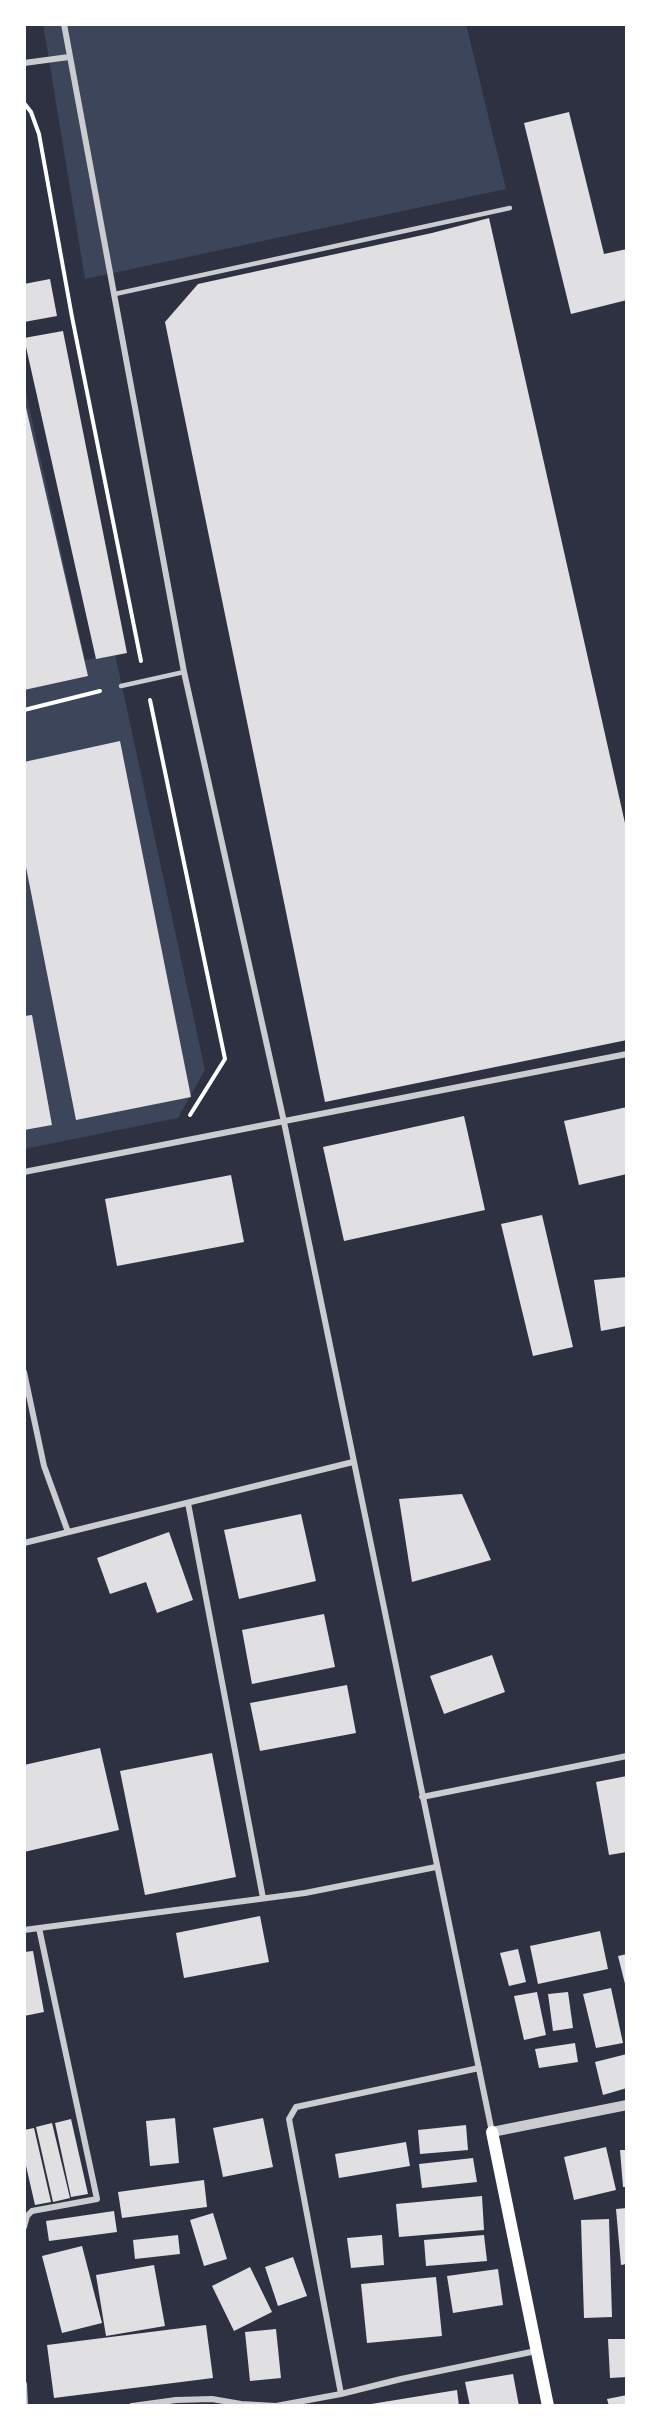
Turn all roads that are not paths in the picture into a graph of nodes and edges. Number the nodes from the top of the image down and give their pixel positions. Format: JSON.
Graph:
{"nodes":[{"id":1,"x":64,"y":24,"type":"edge"},
{"id":2,"x":69,"y":57,"type":"junction"},
{"id":3,"x":24,"y":63,"type":"edge"},
{"id":4,"x":510,"y":208,"type":"dead end"},
{"id":5,"x":115,"y":294,"type":"junction"},
{"id":6,"x":184,"y":672,"type":"junction"},
{"id":7,"x":121,"y":686,"type":"road end"},
{"id":8,"x":627,"y":1053,"type":"edge"},
{"id":9,"x":284,"y":1122,"type":"junction"},
{"id":10,"x":24,"y":1172,"type":"edge"},
{"id":11,"x":24,"y":1372,"type":"edge"},
{"id":12,"x":353,"y":1462,"type":"junction"},
{"id":13,"x":188,"y":1503,"type":"junction"},
{"id":14,"x":68,"y":1532,"type":"junction"},
{"id":15,"x":24,"y":1543,"type":"edge"},
{"id":16,"x":627,"y":1756,"type":"edge"},
{"id":17,"x":422,"y":1797,"type":"junction"},
{"id":18,"x":436,"y":1867,"type":"junction"},
{"id":19,"x":263,"y":1898,"type":"junction"},
{"id":20,"x":39,"y":1928,"type":"junction"},
{"id":21,"x":24,"y":1930,"type":"edge"},
{"id":22,"x":479,"y":2068,"type":"junction"},
{"id":23,"x":627,"y":2105,"type":"edge"},
{"id":24,"x":492,"y":2132,"type":"junction"},
{"id":25,"x":24,"y":2227,"type":"edge"},
{"id":26,"x":536,"y":2351,"type":"junction"},
{"id":27,"x":24,"y":2384,"type":"edge"},
{"id":28,"x":341,"y":2394,"type":"junction"},
{"id":29,"x":25,"y":2406,"type":"edge"},
{"id":30,"x":132,"y":2406,"type":"edge"},
{"id":31,"x":548,"y":2406,"type":"edge"}],
"edges":[{"from":1,"to":2,"type":"street"},
{"from":2,"to":3,"type":"street"},
{"from":2,"to":5,"type":"street"},
{"from":4,"to":5,"type":"lane"},
{"from":5,"to":6,"type":"street"},
{"from":6,"to":7,"type":"lane"},
{"from":6,"to":9,"type":"street"},
{"from":8,"to":9,"type":"street"},
{"from":9,"to":10,"type":"street"},
{"from":9,"to":12,"type":"street"},
{"from":11,"to":14,"type":"street"},
{"from":12,"to":13,"type":"street"},
{"from":12,"to":17,"type":"street"},
{"from":13,"to":14,"type":"street"},
{"from":13,"to":19,"type":"street"},
{"from":14,"to":15,"type":"street"},
{"from":16,"to":17,"type":"street"},
{"from":17,"to":18,"type":"street"},
{"from":18,"to":19,"type":"street"},
{"from":18,"to":22,"type":"street"},
{"from":19,"to":20,"type":"street"},
{"from":20,"to":21,"type":"street"},
{"from":20,"to":25,"type":"street"},
{"from":22,"to":24,"type":"street"},
{"from":22,"to":28,"type":"street"},
{"from":23,"to":24,"type":"street"},
{"from":24,"to":26,"type":"main road"},
{"from":26,"to":28,"type":"street"},
{"from":26,"to":31,"type":"main road"},
{"from":27,"to":29,"type":"street"},
{"from":28,"to":30,"type":"street"}]}
